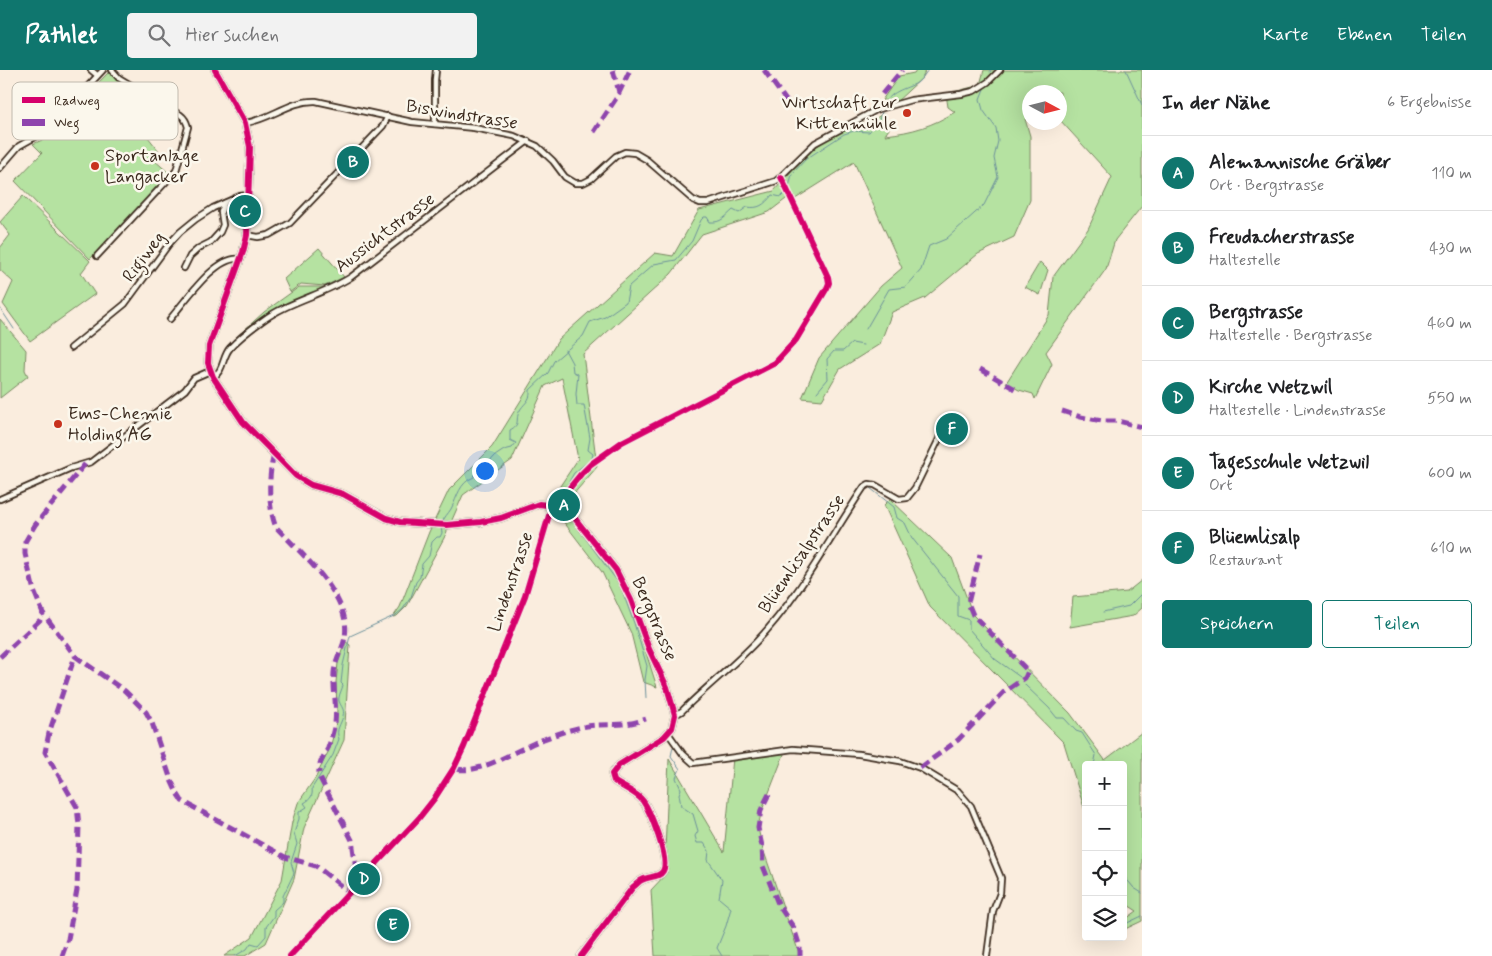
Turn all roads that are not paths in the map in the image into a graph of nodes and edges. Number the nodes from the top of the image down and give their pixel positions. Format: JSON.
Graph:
{"nodes":[{"id":1,"x":91,"y":70,"type":"edge"},
{"id":2,"x":103,"y":70,"type":"edge"},
{"id":3,"x":112,"y":70,"type":"edge"},
{"id":4,"x":215,"y":70,"type":"edge"},
{"id":5,"x":436,"y":70,"type":"edge"},
{"id":6,"x":1000,"y":70,"type":"edge"},
{"id":7,"x":97,"y":75,"type":"junction"},
{"id":8,"x":91,"y":82,"type":"edge"},
{"id":9,"x":126,"y":82,"type":"edge"},
{"id":10,"x":178,"y":113,"type":"edge"},
{"id":11,"x":388,"y":116,"type":"junction"},
{"id":12,"x":245,"y":123,"type":"junction"},
{"id":13,"x":436,"y":124,"type":"junction"},
{"id":14,"x":30,"y":140,"type":"edge"},
{"id":15,"x":528,"y":141,"type":"junction"},
{"id":16,"x":1,"y":165,"type":"edge"},
{"id":17,"x":781,"y":177,"type":"junction"},
{"id":18,"x":248,"y":195,"type":"junction"},
{"id":19,"x":225,"y":202,"type":"junction"},
{"id":20,"x":247,"y":235,"type":"junction"},
{"id":21,"x":97,"y":256,"type":"dead end"},
{"id":22,"x":240,"y":259,"type":"junction"},
{"id":23,"x":184,"y":268,"type":"dead end"},
{"id":24,"x":170,"y":319,"type":"dead end"},
{"id":25,"x":71,"y":348,"type":"dead end"},
{"id":26,"x":210,"y":371,"type":"junction"},
{"id":27,"x":213,"y":377,"type":"junction"},
{"id":28,"x":940,"y":437,"type":"dead end"},
{"id":29,"x":566,"y":494,"type":"junction"},
{"id":30,"x":0,"y":499,"type":"edge"},
{"id":31,"x":554,"y":506,"type":"junction"},
{"id":32,"x":569,"y":511,"type":"junction"},
{"id":33,"x":675,"y":715,"type":"junction"},
{"id":34,"x":668,"y":733,"type":"junction"},
{"id":35,"x":290,"y":956,"type":"edge"},
{"id":36,"x":581,"y":956,"type":"edge"},
{"id":37,"x":987,"y":956,"type":"edge"}],
"edges":[{"from":1,"to":7,"type":"street"},
{"from":2,"to":7,"type":"street"},
{"from":3,"to":9,"type":"street"},
{"from":4,"to":12,"type":"street"},
{"from":5,"to":13,"type":"street"},
{"from":6,"to":17,"type":"street"},
{"from":7,"to":8,"type":"street"},
{"from":10,"to":21,"type":"street"},
{"from":11,"to":12,"type":"street","name":"Biswindstrasse"},
{"from":11,"to":13,"type":"street","name":"Biswindstrasse"},
{"from":11,"to":20,"type":"street"},
{"from":12,"to":18,"type":"street"},
{"from":13,"to":15,"type":"street","name":"Biswindstrasse"},
{"from":14,"to":16,"type":"street"},
{"from":15,"to":17,"type":"street","name":"Biswindstrasse"},
{"from":15,"to":27,"type":"street","name":"Aussichtstrasse"},
{"from":17,"to":29,"type":"street","name":"Lindenstrasse"},
{"from":18,"to":19,"type":"street","name":"Rigiweg"},
{"from":18,"to":20,"type":"street"},
{"from":19,"to":23,"type":"street"},
{"from":19,"to":25,"type":"street","name":"Rigiweg"},
{"from":20,"to":22,"type":"street"},
{"from":22,"to":24,"type":"street"},
{"from":22,"to":26,"type":"street"},
{"from":26,"to":27,"type":"street"},
{"from":26,"to":30,"type":"street"},
{"from":27,"to":31,"type":"street"},
{"from":28,"to":33,"type":"street","name":"Blüemlisalpstrasse"},
{"from":29,"to":31,"type":"street","name":"Lindenstrasse"},
{"from":29,"to":32,"type":"street"},
{"from":31,"to":32,"type":"street"},
{"from":31,"to":35,"type":"street","name":"Lindenstrasse"},
{"from":32,"to":33,"type":"street","name":"Bergstrasse"},
{"from":33,"to":34,"type":"street"},
{"from":34,"to":36,"type":"street"},
{"from":34,"to":37,"type":"street"}]}
